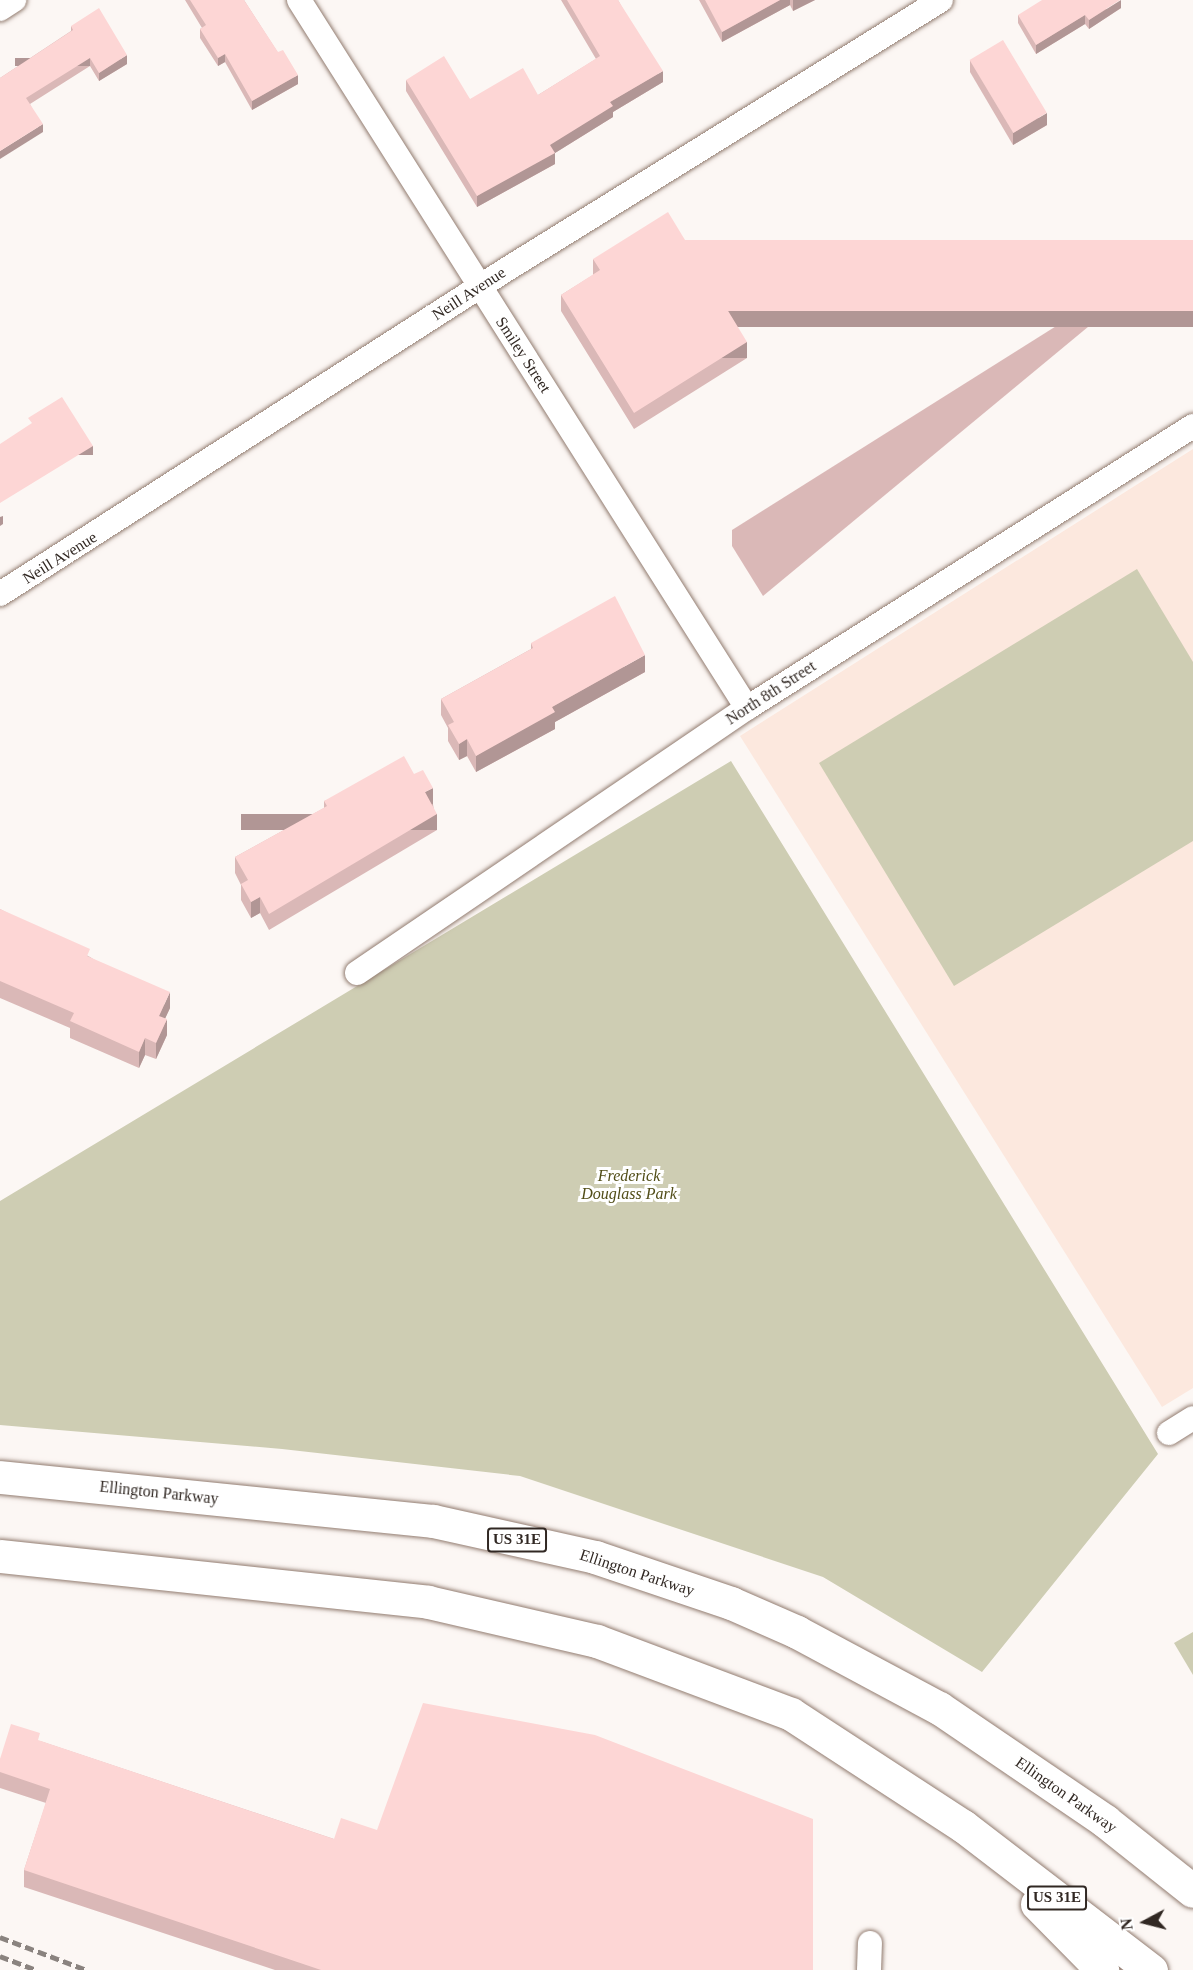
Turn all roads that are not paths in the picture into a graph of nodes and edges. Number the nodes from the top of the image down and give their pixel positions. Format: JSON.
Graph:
{"nodes":[{"id":1,"x":14,"y":0,"type":"edge"},
{"id":2,"x":299,"y":0,"type":"edge"},
{"id":3,"x":940,"y":0,"type":"edge"},
{"id":4,"x":0,"y":9,"type":"edge"},
{"id":5,"x":480,"y":288,"type":"junction"},
{"id":6,"x":1193,"y":426,"type":"edge"},
{"id":7,"x":0,"y":594,"type":"edge"},
{"id":8,"x":747,"y":708,"type":"junction"},
{"id":9,"x":357,"y":973,"type":"dead end"},
{"id":10,"x":1193,"y":1418,"type":"edge"},
{"id":11,"x":1169,"y":1433,"type":"dead end"},
{"id":12,"x":0,"y":1477,"type":"edge"},
{"id":13,"x":0,"y":1556,"type":"edge"},
{"id":14,"x":963,"y":1826,"type":"junction"},
{"id":15,"x":1193,"y":1891,"type":"edge"},
{"id":16,"x":870,"y":1943,"type":"dead end"},
{"id":17,"x":869,"y":1970,"type":"edge"},
{"id":18,"x":1102,"y":1970,"type":"edge"},
{"id":19,"x":1151,"y":1970,"type":"edge"}],
"edges":[{"from":1,"to":4,"type":"street"},
{"from":2,"to":5,"type":"street","name":"Smiley Street"},
{"from":3,"to":5,"type":"street","name":"Neill Avenue"},
{"from":5,"to":7,"type":"street","name":"Neill Avenue"},
{"from":5,"to":8,"type":"street","name":"Smiley Street"},
{"from":6,"to":8,"type":"street","name":"North 8th Street"},
{"from":8,"to":9,"type":"street","name":"North 8th Street"},
{"from":10,"to":11,"type":"street"},
{"from":12,"to":15,"type":"highway","name":"Ellington Parkway","number":"US 31E"},
{"from":13,"to":14,"type":"highway","number":"US 31E"},
{"from":14,"to":18,"type":"highway"},
{"from":14,"to":19,"type":"highway","number":"US 31E"},
{"from":16,"to":17,"type":"street"}]}
